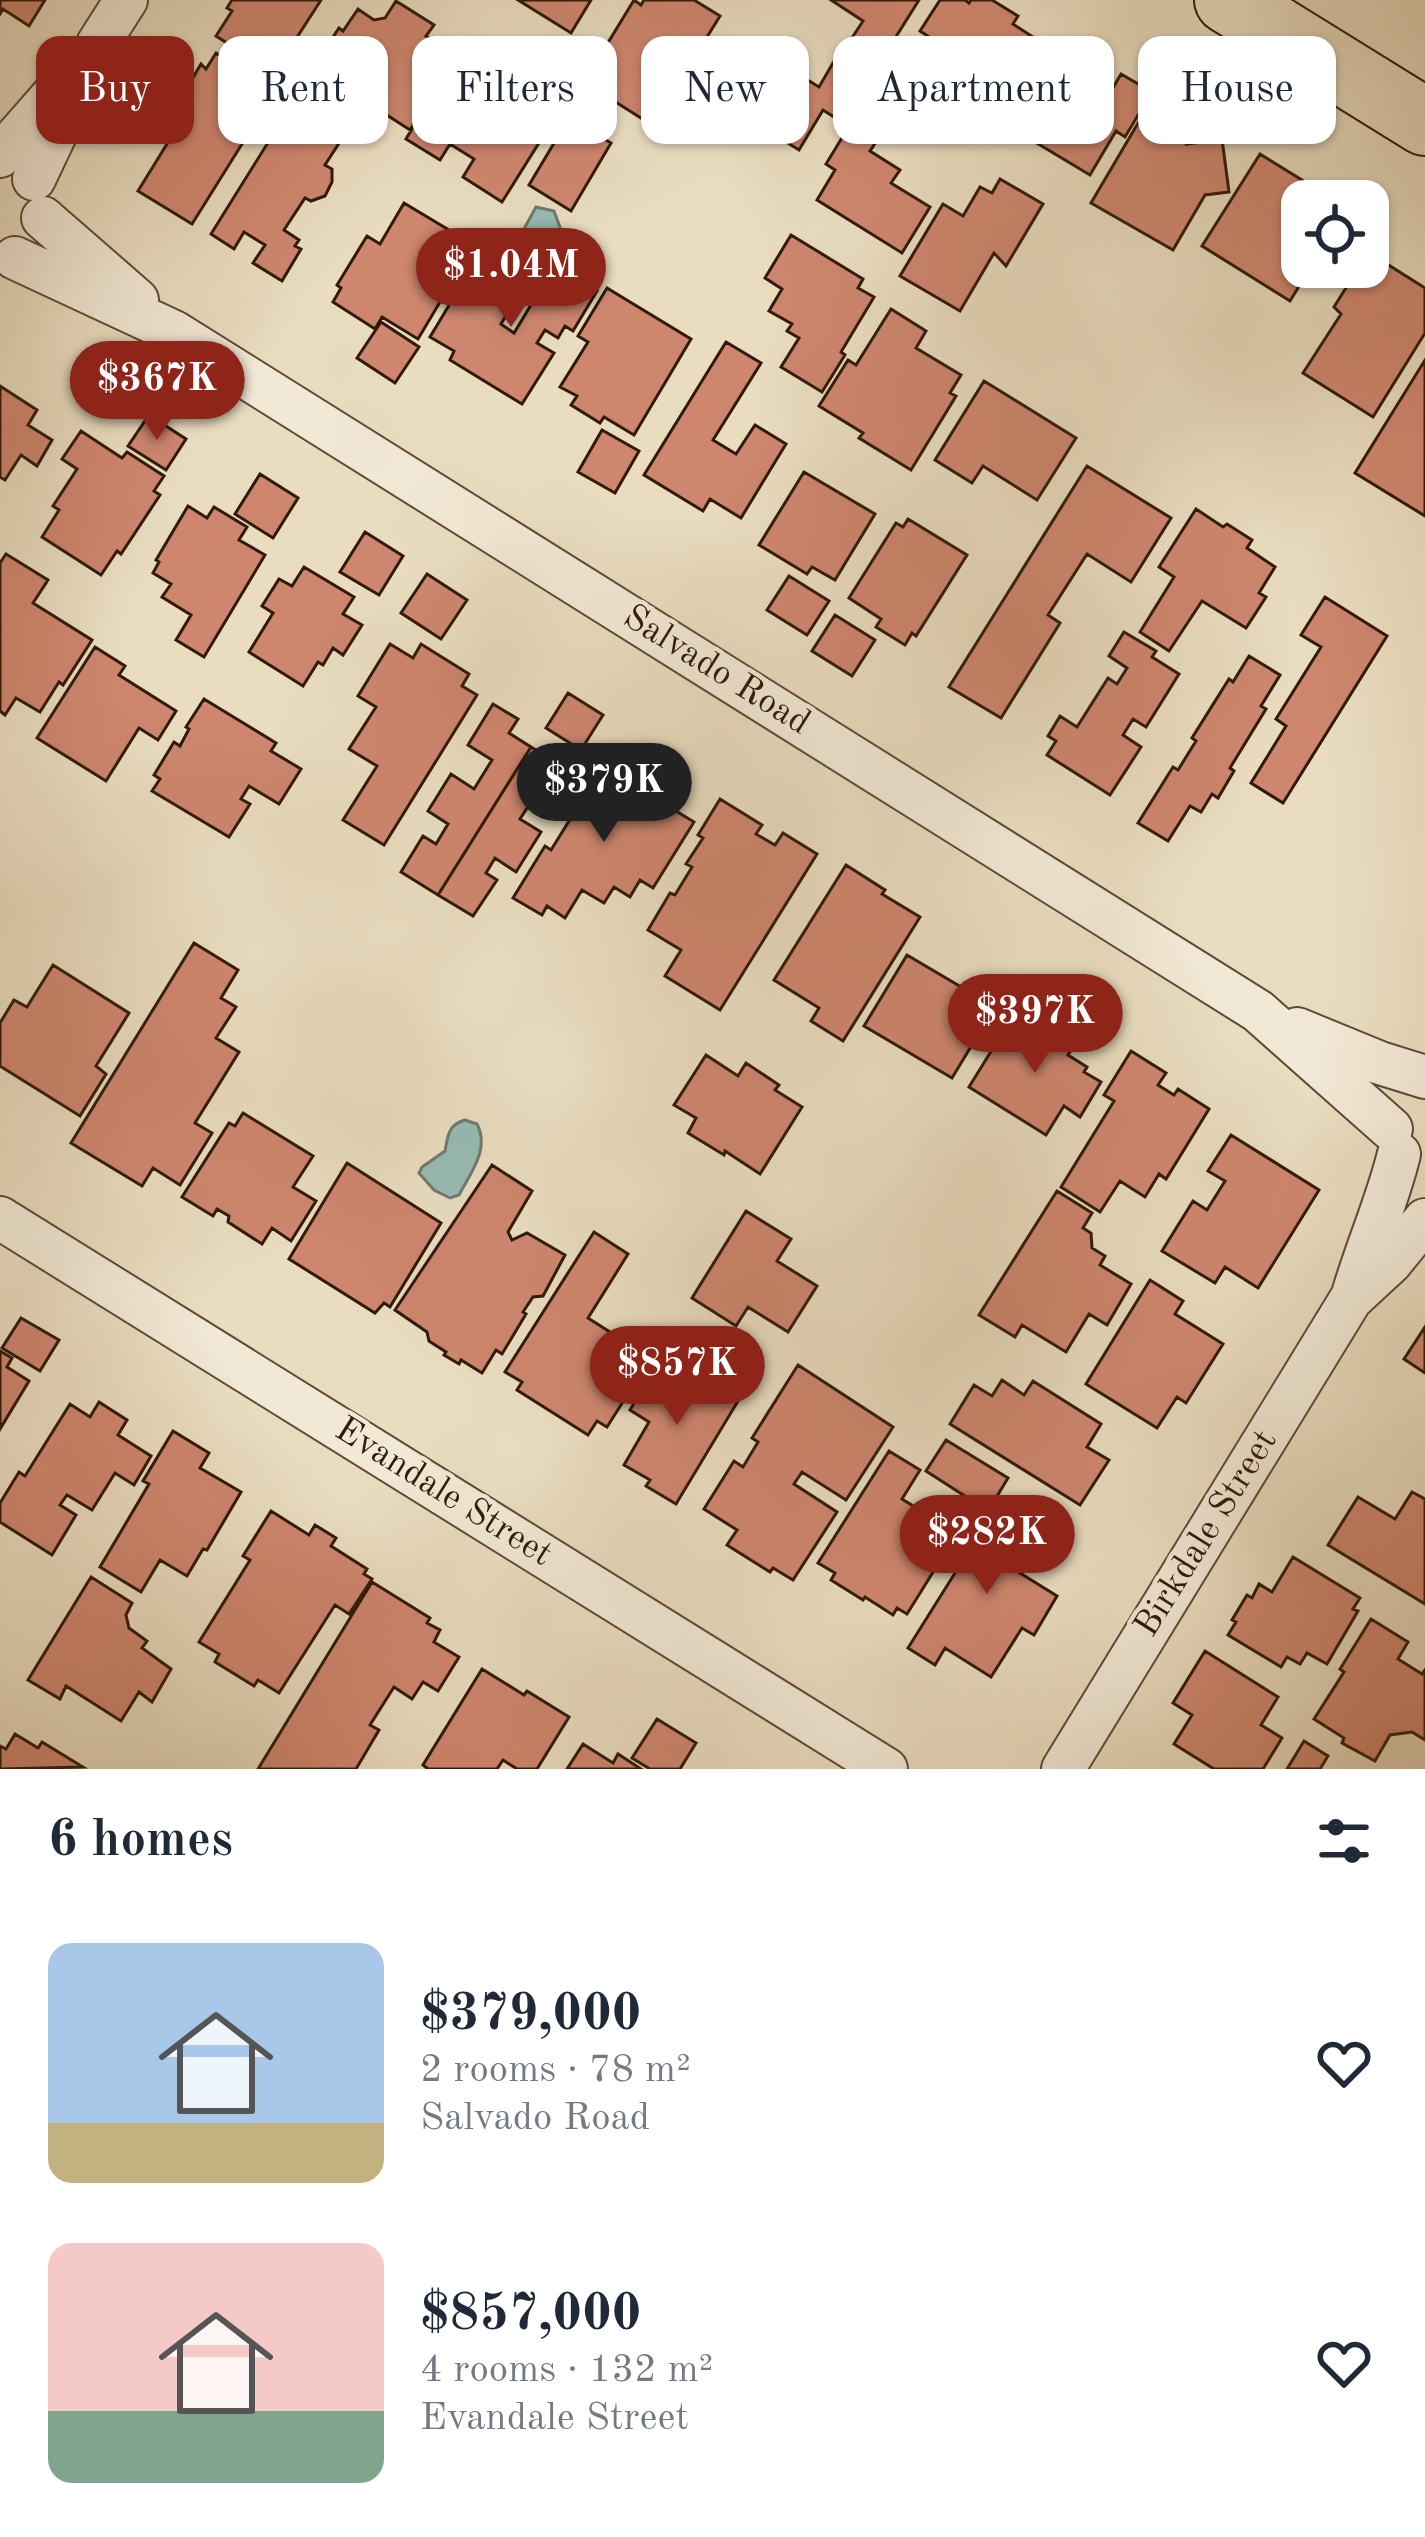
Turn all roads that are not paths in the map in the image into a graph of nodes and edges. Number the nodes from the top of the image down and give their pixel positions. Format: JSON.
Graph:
{"nodes":[{"id":1,"x":126,"y":0,"type":"edge"},
{"id":2,"x":1228,"y":0,"type":"edge"},
{"id":3,"x":1425,"y":122,"type":"edge"},
{"id":4,"x":19,"y":178,"type":"edge"},
{"id":5,"x":7,"y":261,"type":"edge"},
{"id":6,"x":174,"y":332,"type":"junction"},
{"id":7,"x":1258,"y":1011,"type":"junction"},
{"id":8,"x":1425,"y":1079,"type":"edge"},
{"id":9,"x":1405,"y":1152,"type":"edge"},
{"id":10,"x":0,"y":1218,"type":"edge"},
{"id":11,"x":1425,"y":1220,"type":"edge"},
{"id":12,"x":1351,"y":1299,"type":"junction"},
{"id":13,"x":886,"y":1769,"type":"edge"},
{"id":14,"x":1063,"y":1769,"type":"edge"}],
"edges":[{"from":1,"to":4,"type":"street"},
{"from":2,"to":3,"type":"main road"},
{"from":4,"to":5,"type":"street"},
{"from":4,"to":6,"type":"street","name":"Salvado Road"},
{"from":5,"to":6,"type":"street","name":"Salvado Road"},
{"from":6,"to":7,"type":"street","name":"Salvado Road"},
{"from":7,"to":8,"type":"street","name":"Salvado Road"},
{"from":7,"to":9,"type":"street","name":"Salvado Road"},
{"from":8,"to":9,"type":"street","name":"Birkdale Street"},
{"from":9,"to":12,"type":"street","name":"Birkdale Street"},
{"from":10,"to":13,"type":"street","name":"Evandale Street"},
{"from":11,"to":12,"type":"street","name":"Birkdale Street"},
{"from":12,"to":14,"type":"street","name":"Birkdale Street"}]}
